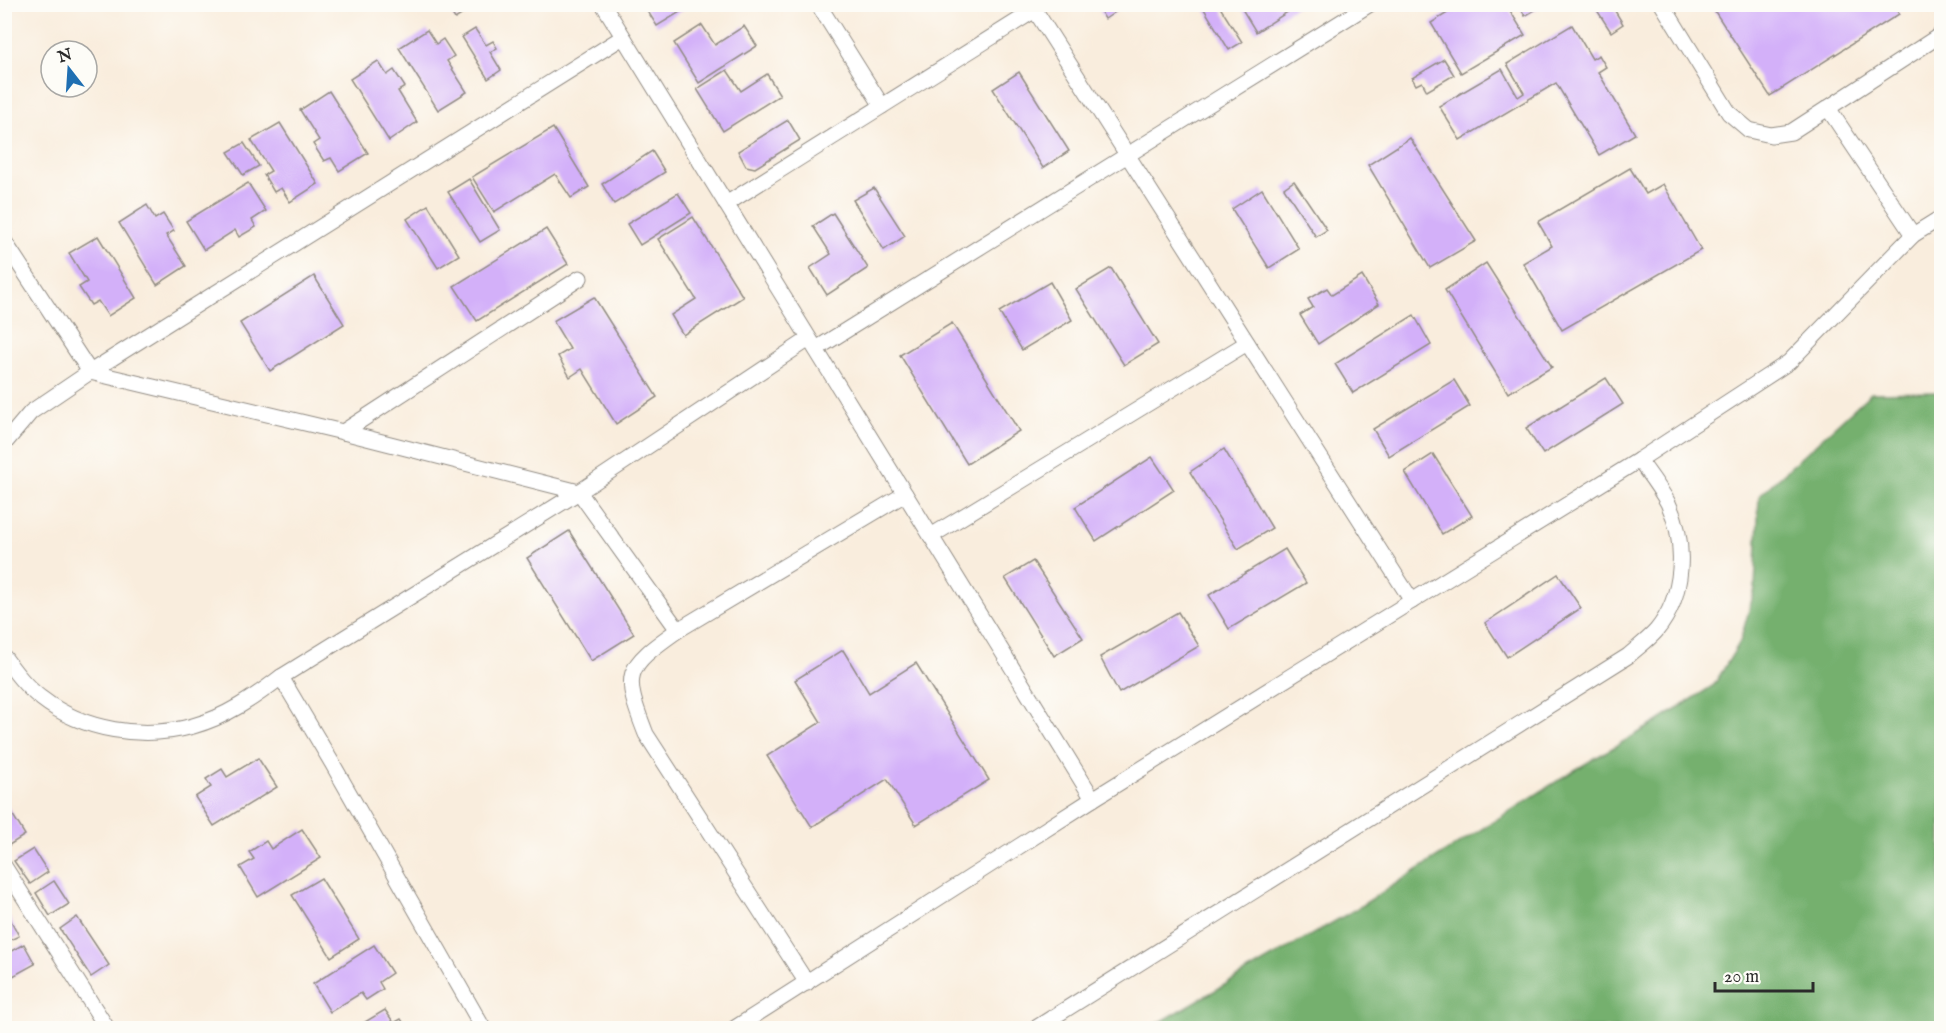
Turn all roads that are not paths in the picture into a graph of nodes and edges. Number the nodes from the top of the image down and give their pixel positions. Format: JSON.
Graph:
{"nodes":[{"id":1,"x":603,"y":4,"type":"edge"},
{"id":2,"x":818,"y":4,"type":"edge"},
{"id":3,"x":1370,"y":4,"type":"edge"},
{"id":4,"x":1662,"y":4,"type":"edge"},
{"id":5,"x":1033,"y":8,"type":"edge"},
{"id":6,"x":1941,"y":34,"type":"edge"},
{"id":7,"x":623,"y":37,"type":"junction"},
{"id":8,"x":882,"y":106,"type":"junction"},
{"id":9,"x":1828,"y":108,"type":"junction"},
{"id":10,"x":1128,"y":155,"type":"junction"},
{"id":11,"x":726,"y":204,"type":"junction"},
{"id":12,"x":1941,"y":217,"type":"edge"},
{"id":13,"x":1913,"y":236,"type":"junction"},
{"id":14,"x":4,"y":241,"type":"edge"},
{"id":15,"x":11,"y":265,"type":"edge"},
{"id":16,"x":580,"y":278,"type":"dead end"},
{"id":17,"x":1247,"y":343,"type":"junction"},
{"id":18,"x":812,"y":344,"type":"junction"},
{"id":19,"x":90,"y":372,"type":"junction"},
{"id":20,"x":343,"y":432,"type":"junction"},
{"id":21,"x":4,"y":444,"type":"edge"},
{"id":22,"x":1640,"y":460,"type":"junction"},
{"id":23,"x":579,"y":492,"type":"junction"},
{"id":24,"x":905,"y":494,"type":"junction"},
{"id":25,"x":931,"y":536,"type":"junction"},
{"id":26,"x":1412,"y":601,"type":"junction"},
{"id":27,"x":678,"y":630,"type":"junction"},
{"id":28,"x":4,"y":657,"type":"edge"},
{"id":29,"x":281,"y":677,"type":"junction"},
{"id":30,"x":1093,"y":800,"type":"junction"},
{"id":31,"x":4,"y":866,"type":"edge"},
{"id":32,"x":807,"y":983,"type":"junction"},
{"id":33,"x":107,"y":1029,"type":"edge"},
{"id":34,"x":483,"y":1029,"type":"edge"},
{"id":35,"x":735,"y":1029,"type":"edge"},
{"id":36,"x":1036,"y":1029,"type":"edge"}],
"edges":[{"from":1,"to":7,"type":"lane"},
{"from":2,"to":8,"type":"lane"},
{"from":3,"to":10,"type":"lane"},
{"from":4,"to":9,"type":"lane"},
{"from":5,"to":8,"type":"lane"},
{"from":5,"to":10,"type":"lane"},
{"from":6,"to":9,"type":"lane"},
{"from":7,"to":11,"type":"lane"},
{"from":7,"to":19,"type":"lane"},
{"from":8,"to":11,"type":"lane"},
{"from":9,"to":13,"type":"lane"},
{"from":10,"to":17,"type":"lane"},
{"from":10,"to":18,"type":"lane"},
{"from":11,"to":18,"type":"lane"},
{"from":12,"to":13,"type":"lane"},
{"from":13,"to":22,"type":"lane"},
{"from":14,"to":15,"type":"lane"},
{"from":15,"to":19,"type":"lane"},
{"from":16,"to":20,"type":"lane"},
{"from":17,"to":25,"type":"lane"},
{"from":17,"to":26,"type":"lane"},
{"from":18,"to":23,"type":"lane"},
{"from":18,"to":24,"type":"lane"},
{"from":19,"to":20,"type":"lane"},
{"from":19,"to":21,"type":"lane"},
{"from":20,"to":23,"type":"lane"},
{"from":22,"to":26,"type":"lane"},
{"from":22,"to":36,"type":"lane"},
{"from":23,"to":27,"type":"lane"},
{"from":23,"to":29,"type":"lane"},
{"from":24,"to":25,"type":"lane"},
{"from":24,"to":27,"type":"lane"},
{"from":25,"to":30,"type":"lane"},
{"from":26,"to":30,"type":"lane"},
{"from":27,"to":32,"type":"lane"},
{"from":28,"to":29,"type":"lane"},
{"from":29,"to":34,"type":"lane"},
{"from":30,"to":32,"type":"lane"},
{"from":31,"to":33,"type":"lane"},
{"from":32,"to":35,"type":"lane"}]}
